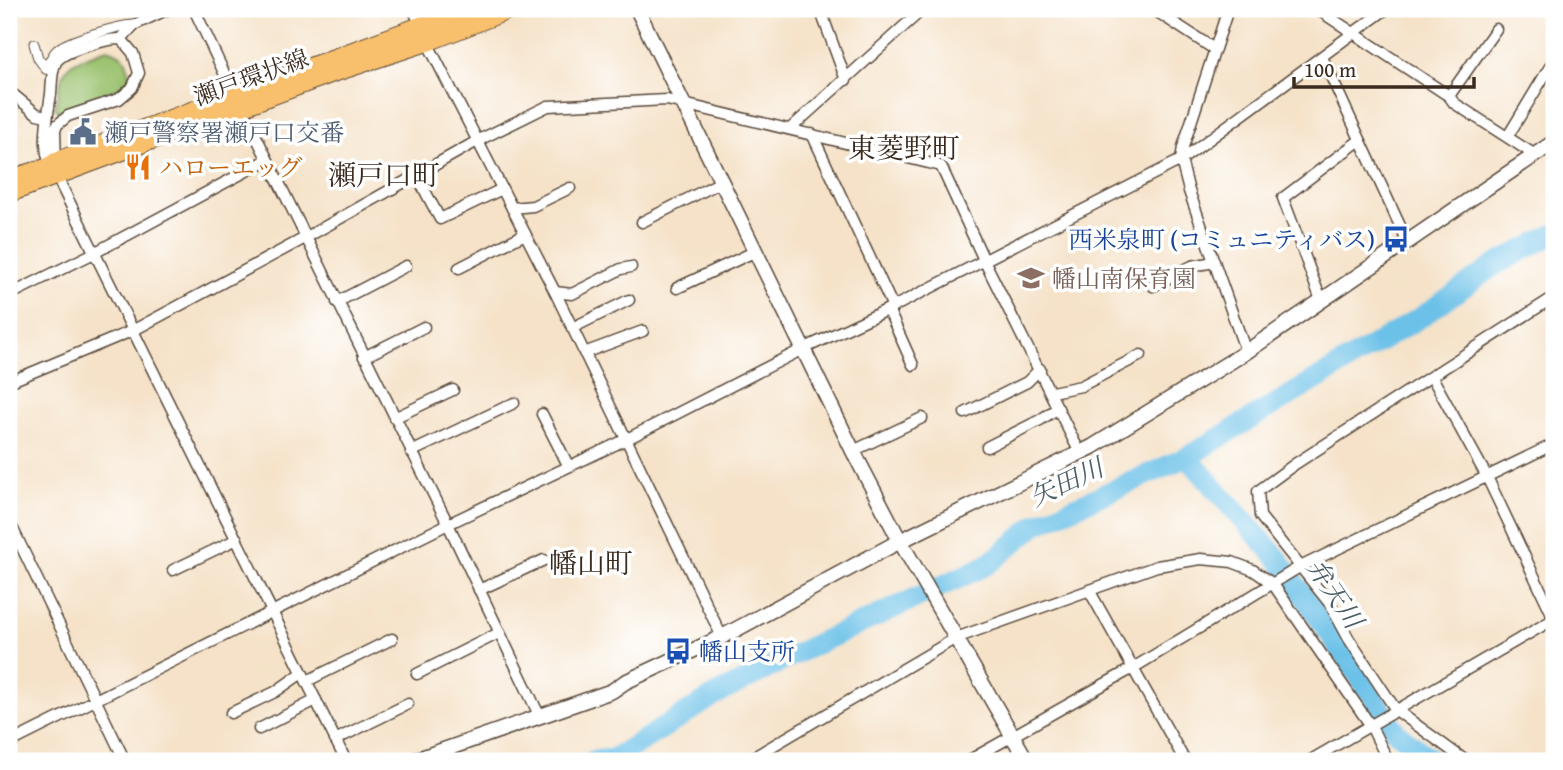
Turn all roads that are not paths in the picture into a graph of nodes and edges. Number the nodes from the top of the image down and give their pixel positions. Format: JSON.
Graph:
{"nodes":[{"id":1,"x":168,"y":9,"type":"edge"},
{"id":2,"x":194,"y":9,"type":"edge"},
{"id":3,"x":466,"y":9,"type":"edge"},
{"id":4,"x":510,"y":9,"type":"edge"},
{"id":5,"x":637,"y":9,"type":"edge"},
{"id":6,"x":820,"y":9,"type":"edge"},
{"id":7,"x":923,"y":9,"type":"edge"},
{"id":8,"x":1153,"y":9,"type":"edge"},
{"id":9,"x":1228,"y":9,"type":"edge"},
{"id":10,"x":1317,"y":9,"type":"edge"},
{"id":11,"x":1387,"y":9,"type":"edge"},
{"id":12,"x":134,"y":25,"type":"junction"},
{"id":13,"x":420,"y":25,"type":"edge"},
{"id":14,"x":1496,"y":29,"type":"dead end"},
{"id":15,"x":1353,"y":33,"type":"junction"},
{"id":16,"x":121,"y":39,"type":"junction"},
{"id":17,"x":34,"y":44,"type":"dead end"},
{"id":18,"x":1214,"y":49,"type":"junction"},
{"id":19,"x":1322,"y":57,"type":"junction"},
{"id":20,"x":1554,"y":60,"type":"edge"},
{"id":21,"x":49,"y":70,"type":"junction"},
{"id":22,"x":846,"y":80,"type":"junction"},
{"id":23,"x":1549,"y":80,"type":"edge"},
{"id":24,"x":9,"y":91,"type":"edge"},
{"id":25,"x":1450,"y":96,"type":"junction"},
{"id":26,"x":238,"y":102,"type":"junction"},
{"id":27,"x":682,"y":103,"type":"junction"},
{"id":28,"x":46,"y":116,"type":"junction"},
{"id":29,"x":791,"y":128,"type":"junction"},
{"id":30,"x":812,"y":134,"type":"junction"},
{"id":31,"x":1508,"y":136,"type":"junction"},
{"id":32,"x":479,"y":140,"type":"junction"},
{"id":33,"x":1360,"y":140,"type":"junction"},
{"id":34,"x":1554,"y":142,"type":"edge"},
{"id":35,"x":1535,"y":155,"type":"junction"},
{"id":36,"x":267,"y":160,"type":"junction"},
{"id":37,"x":1181,"y":160,"type":"junction"},
{"id":38,"x":54,"y":169,"type":"junction"},
{"id":39,"x":417,"y":176,"type":"junction"},
{"id":40,"x":9,"y":179,"type":"edge"},
{"id":41,"x":721,"y":182,"type":"junction"},
{"id":42,"x":570,"y":188,"type":"dead end"},
{"id":43,"x":502,"y":189,"type":"junction"},
{"id":44,"x":9,"y":193,"type":"edge"},
{"id":45,"x":512,"y":208,"type":"junction"},
{"id":46,"x":642,"y":222,"type":"dead end"},
{"id":47,"x":525,"y":234,"type":"junction"},
{"id":48,"x":304,"y":238,"type":"junction"},
{"id":49,"x":1407,"y":241,"type":"junction"},
{"id":50,"x":756,"y":251,"type":"junction"},
{"id":51,"x":94,"y":253,"type":"junction"},
{"id":52,"x":984,"y":260,"type":"junction"},
{"id":53,"x":1214,"y":262,"type":"junction"},
{"id":54,"x":406,"y":266,"type":"dead end"},
{"id":55,"x":631,"y":267,"type":"dead end"},
{"id":56,"x":459,"y":268,"type":"dead end"},
{"id":57,"x":1153,"y":286,"type":"dead end"},
{"id":58,"x":677,"y":288,"type":"dead end"},
{"id":59,"x":555,"y":292,"type":"junction"},
{"id":60,"x":9,"y":295,"type":"edge"},
{"id":61,"x":1554,"y":297,"type":"edge"},
{"id":62,"x":629,"y":300,"type":"dead end"},
{"id":63,"x":1321,"y":300,"type":"junction"},
{"id":64,"x":337,"y":302,"type":"junction"},
{"id":65,"x":890,"y":308,"type":"junction"},
{"id":66,"x":424,"y":327,"type":"dead end"},
{"id":67,"x":572,"y":328,"type":"junction"},
{"id":68,"x":134,"y":330,"type":"junction"},
{"id":69,"x":643,"y":331,"type":"dead end"},
{"id":70,"x":803,"y":349,"type":"junction"},
{"id":71,"x":1245,"y":352,"type":"junction"},
{"id":72,"x":584,"y":353,"type":"junction"},
{"id":73,"x":1141,"y":355,"type":"dead end"},
{"id":74,"x":364,"y":357,"type":"junction"},
{"id":75,"x":913,"y":365,"type":"dead end"},
{"id":76,"x":1040,"y":369,"type":"junction"},
{"id":77,"x":1432,"y":377,"type":"junction"},
{"id":78,"x":9,"y":382,"type":"edge"},
{"id":79,"x":453,"y":390,"type":"dead end"},
{"id":80,"x":1052,"y":392,"type":"junction"},
{"id":81,"x":514,"y":403,"type":"dead end"},
{"id":82,"x":1058,"y":408,"type":"junction"},
{"id":83,"x":965,"y":412,"type":"dead end"},
{"id":84,"x":542,"y":414,"type":"dead end"},
{"id":85,"x":394,"y":418,"type":"junction"},
{"id":86,"x":922,"y":418,"type":"dead end"},
{"id":87,"x":627,"y":439,"type":"junction"},
{"id":88,"x":1554,"y":444,"type":"edge"},
{"id":89,"x":987,"y":447,"type":"dead end"},
{"id":90,"x":853,"y":451,"type":"junction"},
{"id":91,"x":411,"y":452,"type":"junction"},
{"id":92,"x":1080,"y":453,"type":"junction"},
{"id":93,"x":568,"y":465,"type":"junction"},
{"id":94,"x":1487,"y":477,"type":"junction"},
{"id":95,"x":9,"y":521,"type":"edge"},
{"id":96,"x":448,"y":524,"type":"junction"},
{"id":97,"x":237,"y":539,"type":"junction"},
{"id":98,"x":903,"y":545,"type":"junction"},
{"id":99,"x":544,"y":560,"type":"dead end"},
{"id":100,"x":1300,"y":567,"type":"junction"},
{"id":101,"x":173,"y":570,"type":"dead end"},
{"id":102,"x":1274,"y":583,"type":"junction"},
{"id":103,"x":478,"y":590,"type":"junction"},
{"id":104,"x":1089,"y":590,"type":"junction"},
{"id":105,"x":273,"y":612,"type":"junction"},
{"id":106,"x":1554,"y":618,"type":"edge"},
{"id":107,"x":499,"y":633,"type":"junction"},
{"id":108,"x":955,"y":636,"type":"junction"},
{"id":109,"x":722,"y":637,"type":"junction"},
{"id":110,"x":392,"y":639,"type":"dead end"},
{"id":111,"x":1133,"y":668,"type":"junction"},
{"id":112,"x":417,"y":674,"type":"dead end"},
{"id":113,"x":304,"y":677,"type":"junction"},
{"id":114,"x":316,"y":700,"type":"junction"},
{"id":115,"x":96,"y":701,"type":"junction"},
{"id":116,"x":408,"y":704,"type":"dead end"},
{"id":117,"x":1394,"y":711,"type":"junction"},
{"id":118,"x":231,"y":713,"type":"dead end"},
{"id":119,"x":540,"y":717,"type":"junction"},
{"id":120,"x":1373,"y":724,"type":"junction"},
{"id":121,"x":259,"y":729,"type":"dead end"},
{"id":122,"x":1012,"y":736,"type":"junction"},
{"id":123,"x":335,"y":740,"type":"junction"},
{"id":124,"x":9,"y":743,"type":"edge"},
{"id":125,"x":125,"y":761,"type":"edge"},
{"id":126,"x":346,"y":761,"type":"edge"},
{"id":127,"x":412,"y":761,"type":"edge"},
{"id":128,"x":747,"y":761,"type":"edge"},
{"id":129,"x":968,"y":761,"type":"edge"},
{"id":130,"x":1027,"y":761,"type":"edge"},
{"id":131,"x":1185,"y":761,"type":"edge"},
{"id":132,"x":1308,"y":761,"type":"edge"},
{"id":133,"x":1388,"y":761,"type":"edge"},
{"id":134,"x":1466,"y":761,"type":"edge"}],
"edges":[{"from":1,"to":12,"type":"street"},
{"from":2,"to":26,"type":"street"},
{"from":3,"to":13,"type":"main road","name":"瀬戸環状線"},
{"from":4,"to":13,"type":"main road","name":"瀬戸環状線"},
{"from":5,"to":27,"type":"street"},
{"from":6,"to":22,"type":"street"},
{"from":7,"to":22,"type":"street"},
{"from":8,"to":18,"type":"street"},
{"from":9,"to":18,"type":"street"},
{"from":10,"to":15,"type":"street"},
{"from":11,"to":15,"type":"street"},
{"from":12,"to":16,"type":"street"},
{"from":12,"to":21,"type":"street"},
{"from":13,"to":26,"type":"main road","name":"瀬戸環状線"},
{"from":13,"to":32,"type":"street"},
{"from":14,"to":25,"type":"street"},
{"from":15,"to":19,"type":"street"},
{"from":15,"to":25,"type":"street"},
{"from":16,"to":21,"type":"street"},
{"from":16,"to":38,"type":"street"},
{"from":17,"to":21,"type":"street"},
{"from":18,"to":37,"type":"street"},
{"from":19,"to":33,"type":"street"},
{"from":19,"to":37,"type":"street"},
{"from":20,"to":23,"type":"street"},
{"from":21,"to":28,"type":"street"},
{"from":22,"to":29,"type":"street"},
{"from":23,"to":31,"type":"street"},
{"from":24,"to":28,"type":"street"},
{"from":25,"to":31,"type":"street"},
{"from":26,"to":36,"type":"street"},
{"from":26,"to":38,"type":"main road","name":"瀬戸環状線"},
{"from":27,"to":29,"type":"street"},
{"from":27,"to":32,"type":"street"},
{"from":27,"to":41,"type":"street"},
{"from":28,"to":38,"type":"street"},
{"from":29,"to":30,"type":"street"},
{"from":30,"to":52,"type":"street"},
{"from":30,"to":65,"type":"street"},
{"from":31,"to":35,"type":"street"},
{"from":32,"to":39,"type":"street"},
{"from":32,"to":43,"type":"street"},
{"from":33,"to":49,"type":"street"},
{"from":33,"to":63,"type":"street"},
{"from":34,"to":35,"type":"street"},
{"from":35,"to":49,"type":"street"},
{"from":36,"to":48,"type":"street"},
{"from":36,"to":51,"type":"street"},
{"from":37,"to":52,"type":"street"},
{"from":37,"to":53,"type":"street"},
{"from":38,"to":40,"type":"main road","name":"瀬戸環状線"},
{"from":38,"to":44,"type":"main road","name":"瀬戸環状線"},
{"from":38,"to":51,"type":"street"},
{"from":39,"to":43,"type":"street"},
{"from":39,"to":48,"type":"street"},
{"from":41,"to":46,"type":"street"},
{"from":41,"to":50,"type":"street"},
{"from":42,"to":45,"type":"street"},
{"from":43,"to":45,"type":"street"},
{"from":45,"to":47,"type":"street"},
{"from":47,"to":56,"type":"street"},
{"from":47,"to":59,"type":"street"},
{"from":48,"to":64,"type":"street"},
{"from":48,"to":68,"type":"street"},
{"from":49,"to":63,"type":"street"},
{"from":50,"to":58,"type":"street"},
{"from":50,"to":70,"type":"street"},
{"from":51,"to":60,"type":"street"},
{"from":51,"to":68,"type":"street"},
{"from":52,"to":65,"type":"street"},
{"from":52,"to":76,"type":"street"},
{"from":53,"to":57,"type":"street"},
{"from":53,"to":71,"type":"street"},
{"from":54,"to":64,"type":"street"},
{"from":55,"to":59,"type":"street"},
{"from":59,"to":67,"type":"street"},
{"from":61,"to":77,"type":"street"},
{"from":62,"to":67,"type":"street"},
{"from":63,"to":71,"type":"street"},
{"from":64,"to":74,"type":"street"},
{"from":65,"to":70,"type":"street"},
{"from":65,"to":75,"type":"street"},
{"from":66,"to":74,"type":"street"},
{"from":67,"to":72,"type":"street"},
{"from":68,"to":78,"type":"street"},
{"from":68,"to":97,"type":"street"},
{"from":69,"to":72,"type":"street"},
{"from":70,"to":87,"type":"street"},
{"from":70,"to":90,"type":"street"},
{"from":71,"to":92,"type":"street"},
{"from":72,"to":87,"type":"street"},
{"from":73,"to":80,"type":"street"},
{"from":74,"to":85,"type":"street"},
{"from":76,"to":80,"type":"street"},
{"from":76,"to":83,"type":"street"},
{"from":77,"to":94,"type":"street"},
{"from":77,"to":100,"type":"street"},
{"from":79,"to":85,"type":"street"},
{"from":80,"to":82,"type":"street"},
{"from":81,"to":91,"type":"street"},
{"from":82,"to":89,"type":"street"},
{"from":82,"to":92,"type":"street"},
{"from":84,"to":93,"type":"street"},
{"from":85,"to":91,"type":"street"},
{"from":86,"to":90,"type":"street"},
{"from":87,"to":93,"type":"street"},
{"from":87,"to":109,"type":"street"},
{"from":88,"to":94,"type":"street"},
{"from":90,"to":98,"type":"street"},
{"from":91,"to":96,"type":"street"},
{"from":92,"to":98,"type":"street"},
{"from":93,"to":96,"type":"street"},
{"from":94,"to":100,"type":"street"},
{"from":94,"to":106,"type":"street"},
{"from":95,"to":115,"type":"street"},
{"from":96,"to":103,"type":"street"},
{"from":96,"to":105,"type":"street"},
{"from":97,"to":101,"type":"street"},
{"from":97,"to":105,"type":"street"},
{"from":98,"to":108,"type":"street"},
{"from":98,"to":109,"type":"street"},
{"from":99,"to":103,"type":"street"},
{"from":100,"to":102,"type":"street"},
{"from":100,"to":117,"type":"street"},
{"from":102,"to":104,"type":"street"},
{"from":102,"to":111,"type":"street"},
{"from":102,"to":120,"type":"street"},
{"from":103,"to":107,"type":"street"},
{"from":104,"to":108,"type":"street"},
{"from":104,"to":111,"type":"street"},
{"from":105,"to":113,"type":"street"},
{"from":105,"to":115,"type":"street"},
{"from":106,"to":117,"type":"street"},
{"from":107,"to":112,"type":"street"},
{"from":107,"to":119,"type":"street"},
{"from":108,"to":122,"type":"street"},
{"from":108,"to":128,"type":"street"},
{"from":109,"to":119,"type":"street"},
{"from":110,"to":113,"type":"street"},
{"from":111,"to":122,"type":"street"},
{"from":111,"to":131,"type":"street"},
{"from":113,"to":114,"type":"street"},
{"from":113,"to":118,"type":"street"},
{"from":114,"to":121,"type":"street"},
{"from":114,"to":123,"type":"street"},
{"from":115,"to":124,"type":"street"},
{"from":115,"to":125,"type":"street"},
{"from":116,"to":123,"type":"street"},
{"from":117,"to":120,"type":"street"},
{"from":117,"to":134,"type":"street"},
{"from":119,"to":127,"type":"street"},
{"from":120,"to":132,"type":"street"},
{"from":120,"to":133,"type":"street"},
{"from":122,"to":129,"type":"street"},
{"from":122,"to":130,"type":"street"},
{"from":123,"to":126,"type":"street"}]}
